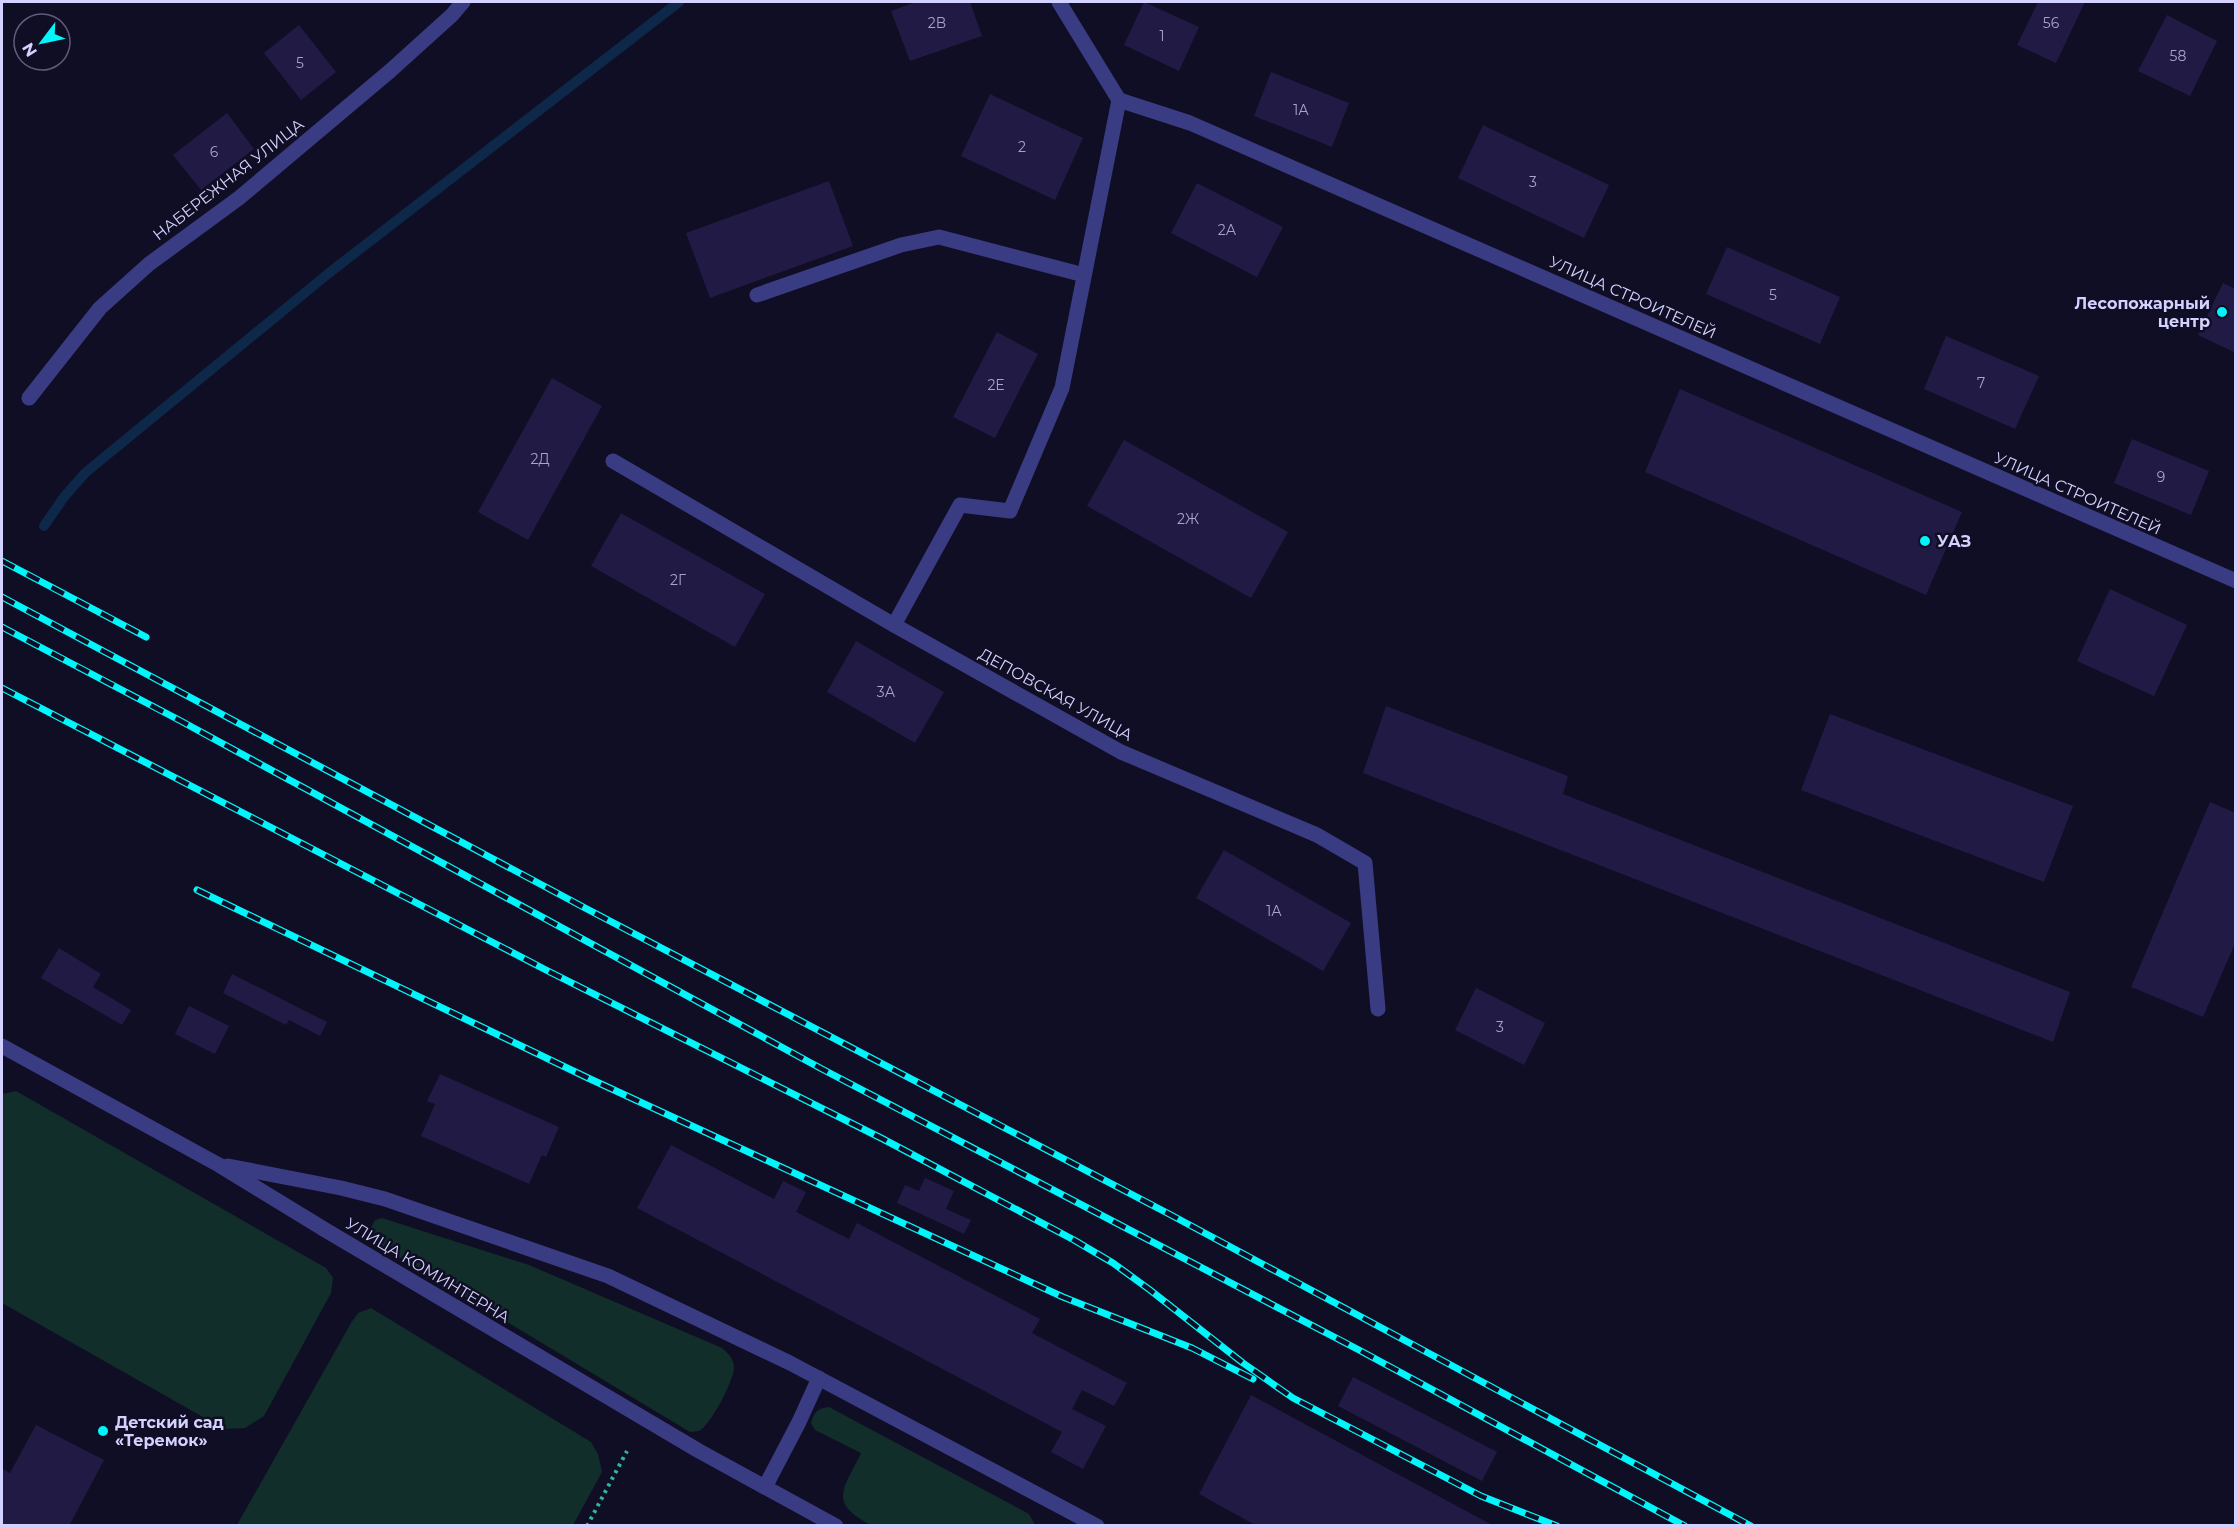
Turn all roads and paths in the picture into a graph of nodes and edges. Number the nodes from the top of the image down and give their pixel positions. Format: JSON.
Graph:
{"nodes":[{"id":1,"x":463,"y":2,"type":"edge"},
{"id":2,"x":1059,"y":2,"type":"edge"},
{"id":3,"x":1119,"y":100,"type":"junction"},
{"id":4,"x":1084,"y":275,"type":"junction"},
{"id":5,"x":757,"y":295,"type":"dead end"},
{"id":6,"x":29,"y":398,"type":"dead end"},
{"id":7,"x":613,"y":461,"type":"dead end"},
{"id":8,"x":2235,"y":581,"type":"edge"},
{"id":9,"x":894,"y":625,"type":"junction"},
{"id":10,"x":1378,"y":1009,"type":"dead end"},
{"id":11,"x":2,"y":1046,"type":"edge"},
{"id":12,"x":219,"y":1165,"type":"junction"},
{"id":13,"x":819,"y":1378,"type":"junction"},
{"id":14,"x":627,"y":1451,"type":"dead end"},
{"id":15,"x":765,"y":1487,"type":"junction"},
{"id":16,"x":1076,"y":1520,"type":"edge"},
{"id":17,"x":587,"y":1526,"type":"edge"},
{"id":18,"x":836,"y":1526,"type":"edge"},
{"id":19,"x":1097,"y":1526,"type":"edge"}],
"edges":[{"from":1,"to":6,"type":"street","name":"НАБЕРЕЖНАЯ УЛИЦА"},
{"from":2,"to":3,"type":"street"},
{"from":3,"to":4,"type":"street"},
{"from":3,"to":8,"type":"street","name":"УЛИЦА СТРОИТЕЛЕЙ"},
{"from":4,"to":5,"type":"street"},
{"from":4,"to":9,"type":"street"},
{"from":7,"to":9,"type":"street","name":"ДЕПОВСКАЯ УЛИЦА"},
{"from":9,"to":10,"type":"street","name":"ДЕПОВСКАЯ УЛИЦА"},
{"from":11,"to":12,"type":"street","name":"УЛИЦА КОМИНТЕРНА"},
{"from":12,"to":13,"type":"street"},
{"from":12,"to":15,"type":"street","name":"УЛИЦА КОМИНТЕРНА"},
{"from":13,"to":15,"type":"street"},
{"from":13,"to":16,"type":"street"},
{"from":14,"to":17,"type":"path"},
{"from":15,"to":18,"type":"street","name":"УЛИЦА КОМИНТЕРНА"},
{"from":16,"to":19,"type":"street"}]}
